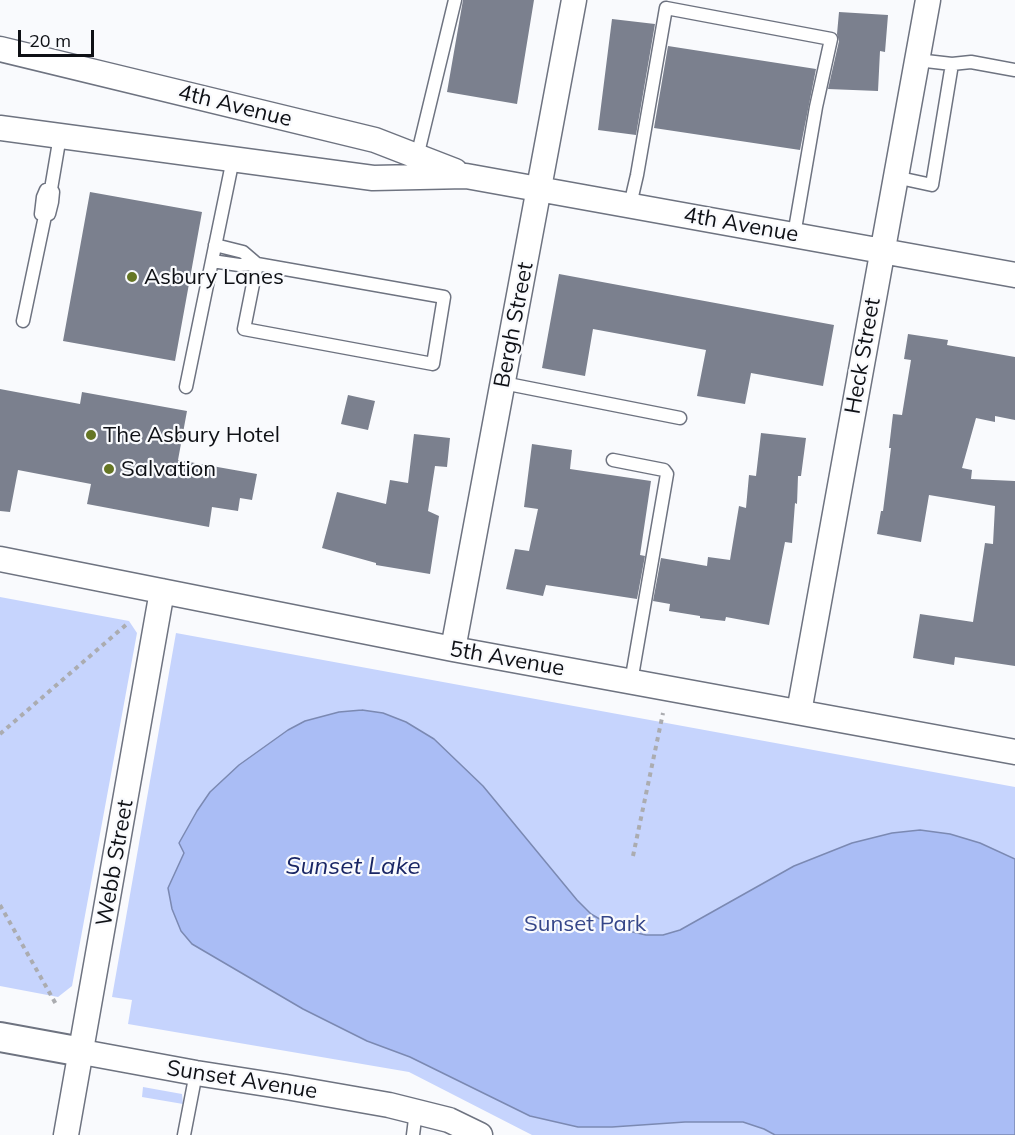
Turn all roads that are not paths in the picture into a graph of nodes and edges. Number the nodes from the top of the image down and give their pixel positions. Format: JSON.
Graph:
{"nodes":[{"id":1,"x":455,"y":0,"type":"edge"},
{"id":2,"x":574,"y":0,"type":"edge"},
{"id":3,"x":928,"y":0,"type":"edge"},
{"id":4,"x":0,"y":49,"type":"edge"},
{"id":5,"x":917,"y":60,"type":"junction"},
{"id":6,"x":952,"y":64,"type":"junction"},
{"id":7,"x":1015,"y":70,"type":"edge"},
{"id":8,"x":0,"y":128,"type":"edge"},
{"id":9,"x":60,"y":136,"type":"junction"},
{"id":10,"x":234,"y":159,"type":"junction"},
{"id":11,"x":415,"y":166,"type":"junction"},
{"id":12,"x":895,"y":177,"type":"junction"},
{"id":13,"x":539,"y":188,"type":"junction"},
{"id":14,"x":630,"y":205,"type":"junction"},
{"id":15,"x":794,"y":235,"type":"junction"},
{"id":16,"x":215,"y":245,"type":"junction"},
{"id":17,"x":881,"y":250,"type":"junction"},
{"id":18,"x":212,"y":261,"type":"junction"},
{"id":19,"x":257,"y":264,"type":"junction"},
{"id":20,"x":1015,"y":275,"type":"edge"},
{"id":21,"x":23,"y":321,"type":"dead end"},
{"id":22,"x":503,"y":383,"type":"junction"},
{"id":23,"x":186,"y":387,"type":"dead end"},
{"id":24,"x":680,"y":418,"type":"dead end"},
{"id":25,"x":613,"y":460,"type":"dead end"},
{"id":26,"x":0,"y":559,"type":"edge"},
{"id":27,"x":162,"y":591,"type":"junction"},
{"id":28,"x":453,"y":649,"type":"junction"},
{"id":29,"x":631,"y":682,"type":"junction"},
{"id":30,"x":798,"y":712,"type":"junction"},
{"id":31,"x":1015,"y":752,"type":"edge"},
{"id":32,"x":0,"y":1037,"type":"edge"},
{"id":33,"x":82,"y":1052,"type":"junction"},
{"id":34,"x":196,"y":1073,"type":"junction"},
{"id":35,"x":414,"y":1123,"type":"edge"},
{"id":36,"x":66,"y":1135,"type":"edge"},
{"id":37,"x":184,"y":1135,"type":"edge"},
{"id":38,"x":480,"y":1135,"type":"edge"}],
"edges":[{"from":1,"to":11,"type":"lane"},
{"from":2,"to":13,"type":"street","name":"Bergh Street"},
{"from":3,"to":5,"type":"street","name":"Heck Street"},
{"from":4,"to":11,"type":"street","name":"4th Avenue"},
{"from":5,"to":6,"type":"lane"},
{"from":5,"to":12,"type":"street","name":"Heck Street"},
{"from":6,"to":7,"type":"lane"},
{"from":6,"to":12,"type":"lane"},
{"from":8,"to":9,"type":"street","name":"4th Avenue"},
{"from":9,"to":10,"type":"street","name":"4th Avenue"},
{"from":9,"to":21,"type":"lane"},
{"from":10,"to":11,"type":"street","name":"4th Avenue"},
{"from":10,"to":16,"type":"lane"},
{"from":11,"to":13,"type":"street","name":"4th Avenue"},
{"from":12,"to":17,"type":"street","name":"Heck Street"},
{"from":13,"to":14,"type":"street","name":"4th Avenue"},
{"from":13,"to":22,"type":"street","name":"Bergh Street"},
{"from":14,"to":15,"type":"street","name":"4th Avenue"},
{"from":14,"to":15,"type":"lane"},
{"from":15,"to":17,"type":"street","name":"4th Avenue"},
{"from":16,"to":18,"type":"lane"},
{"from":16,"to":19,"type":"lane"},
{"from":17,"to":20,"type":"street","name":"4th Avenue"},
{"from":17,"to":30,"type":"street","name":"Heck Street"},
{"from":18,"to":19,"type":"lane"},
{"from":18,"to":23,"type":"lane"},
{"from":19,"to":19,"type":"lane"},
{"from":22,"to":24,"type":"lane"},
{"from":22,"to":28,"type":"street","name":"Bergh Street"},
{"from":25,"to":29,"type":"lane"},
{"from":26,"to":27,"type":"street","name":"5th Avenue"},
{"from":27,"to":28,"type":"street","name":"5th Avenue"},
{"from":27,"to":33,"type":"street","name":"Webb Street"},
{"from":28,"to":29,"type":"street","name":"5th Avenue"},
{"from":29,"to":30,"type":"street","name":"5th Avenue"},
{"from":30,"to":31,"type":"street","name":"5th Avenue"},
{"from":32,"to":33,"type":"street","name":"Sunset Avenue"},
{"from":33,"to":34,"type":"street","name":"Sunset Avenue"},
{"from":33,"to":36,"type":"street","name":"Webb Street"},
{"from":34,"to":35,"type":"street","name":"Sunset Avenue"},
{"from":34,"to":37,"type":"lane"},
{"from":35,"to":38,"type":"street","name":"Sunset Avenue"}]}
